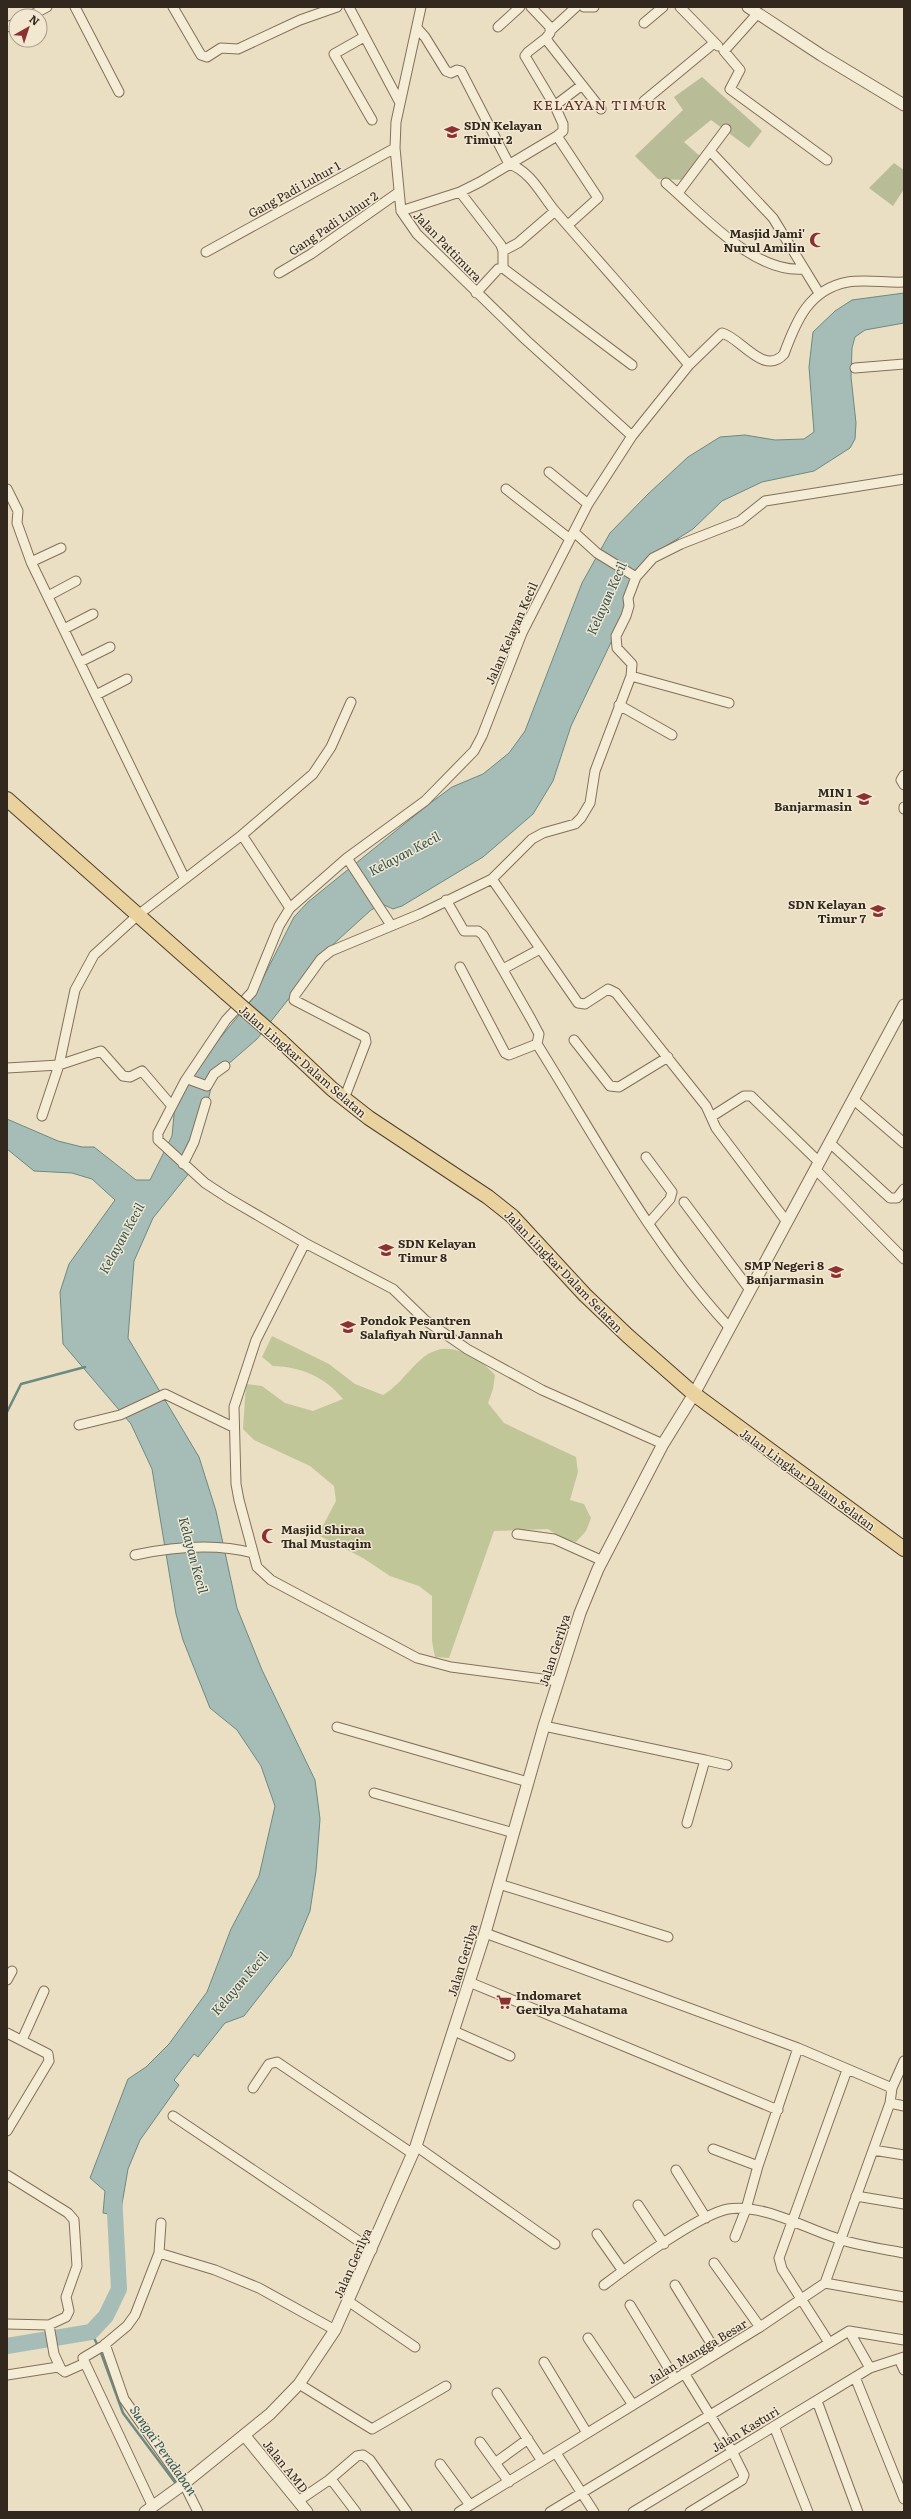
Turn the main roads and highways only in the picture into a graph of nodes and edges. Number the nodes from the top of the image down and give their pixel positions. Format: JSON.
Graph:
{"nodes":[{"id":1,"x":7,"y":799,"type":"edge"},
{"id":2,"x":694,"y":1394,"type":"junction"},
{"id":3,"x":904,"y":1539,"type":"edge"},
{"id":4,"x":904,"y":1549,"type":"edge"}],
"edges":[{"from":1,"to":2,"type":"main road","name":"Jalan Lingkar Dalam Selatan","bridge":true},
{"from":2,"to":3,"type":"main road","name":"Jalan Lingkar Dalam Selatan"},
{"from":2,"to":4,"type":"main road","name":"Jalan Lingkar Dalam Selatan"}]}
